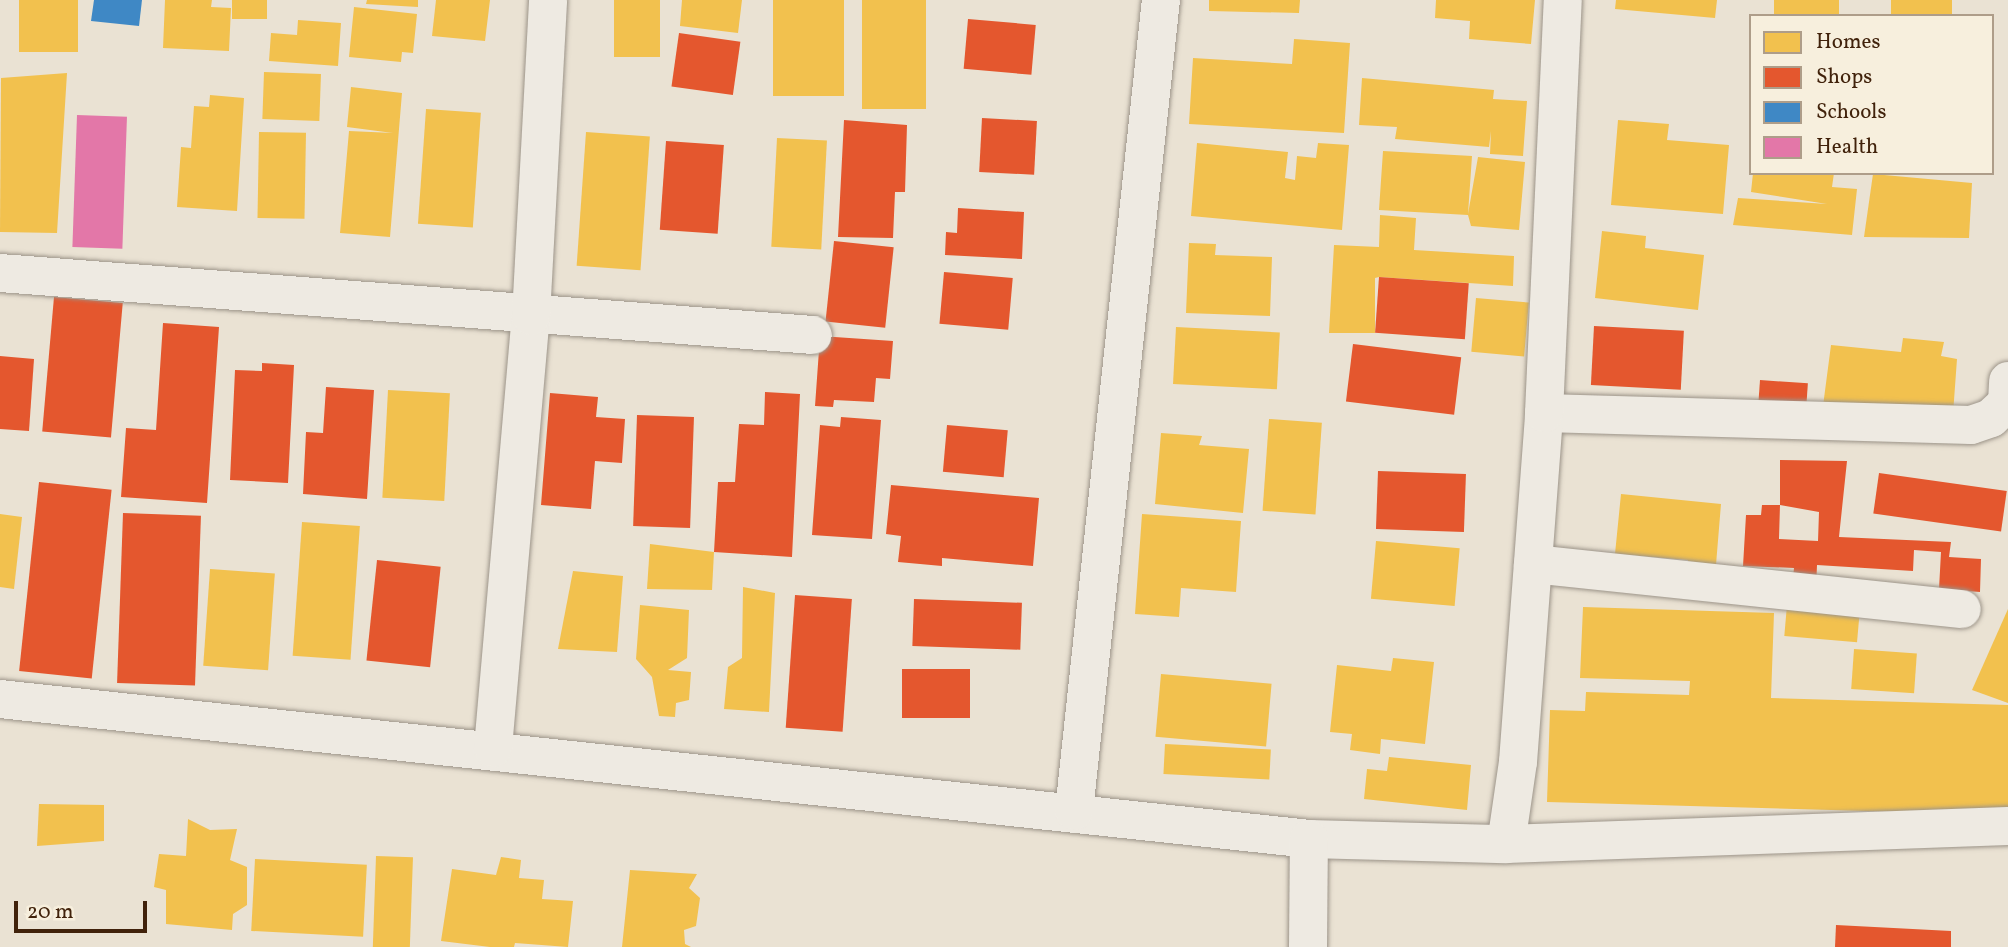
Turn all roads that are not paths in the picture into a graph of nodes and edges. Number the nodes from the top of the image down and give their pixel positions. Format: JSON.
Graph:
{"nodes":[{"id":1,"x":548,"y":0,"type":"edge"},
{"id":2,"x":1161,"y":0,"type":"edge"},
{"id":3,"x":1563,"y":0,"type":"edge"},
{"id":4,"x":0,"y":273,"type":"edge"},
{"id":5,"x":531,"y":316,"type":"junction"},
{"id":6,"x":813,"y":335,"type":"dead end"},
{"id":7,"x":2008,"y":381,"type":"edge"},
{"id":8,"x":1544,"y":413,"type":"junction"},
{"id":9,"x":1532,"y":564,"type":"junction"},
{"id":10,"x":1962,"y":609,"type":"dead end"},
{"id":11,"x":0,"y":699,"type":"edge"},
{"id":12,"x":493,"y":748,"type":"junction"},
{"id":13,"x":1074,"y":811,"type":"junction"},
{"id":14,"x":2008,"y":826,"type":"edge"},
{"id":15,"x":1310,"y":839,"type":"junction"},
{"id":16,"x":1506,"y":844,"type":"junction"},
{"id":17,"x":1308,"y":947,"type":"edge"}],
"edges":[{"from":1,"to":5,"type":"street"},
{"from":2,"to":13,"type":"street"},
{"from":3,"to":8,"type":"street"},
{"from":4,"to":5,"type":"street"},
{"from":5,"to":6,"type":"street"},
{"from":5,"to":12,"type":"street"},
{"from":7,"to":8,"type":"street"},
{"from":8,"to":9,"type":"street"},
{"from":9,"to":10,"type":"street"},
{"from":9,"to":16,"type":"street"},
{"from":11,"to":12,"type":"street"},
{"from":12,"to":13,"type":"street"},
{"from":13,"to":15,"type":"street"},
{"from":14,"to":16,"type":"street"},
{"from":15,"to":16,"type":"street"},
{"from":15,"to":17,"type":"street"}]}
